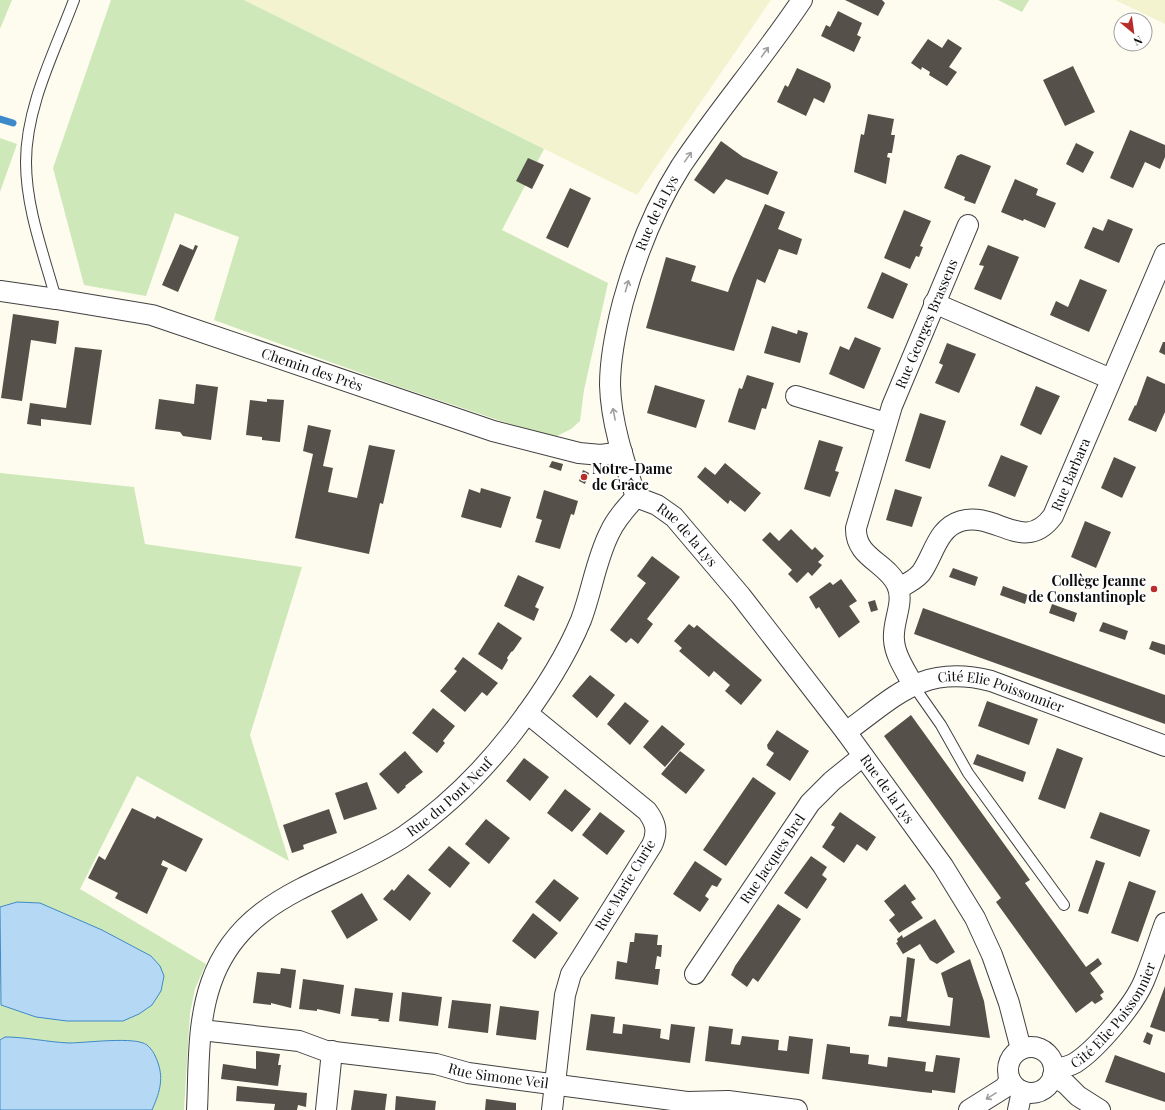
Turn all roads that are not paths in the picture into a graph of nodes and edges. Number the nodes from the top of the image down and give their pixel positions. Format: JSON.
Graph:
{"nodes":[{"id":1,"x":74,"y":0,"type":"edge"},
{"id":2,"x":802,"y":0,"type":"edge"},
{"id":3,"x":968,"y":225,"type":"dead end"},
{"id":4,"x":1165,"y":254,"type":"edge"},
{"id":5,"x":0,"y":291,"type":"edge"},
{"id":6,"x":56,"y":299,"type":"junction"},
{"id":7,"x":934,"y":303,"type":"junction"},
{"id":8,"x":1111,"y":379,"type":"junction"},
{"id":9,"x":796,"y":396,"type":"dead end"},
{"id":10,"x":886,"y":423,"type":"junction"},
{"id":11,"x":622,"y":452,"type":"junction"},
{"id":12,"x":636,"y":497,"type":"junction"},
{"id":13,"x":899,"y":588,"type":"junction"},
{"id":14,"x":913,"y":685,"type":"junction"},
{"id":15,"x":527,"y":713,"type":"junction"},
{"id":16,"x":846,"y":732,"type":"junction"},
{"id":17,"x":1165,"y":746,"type":"edge"},
{"id":18,"x":863,"y":756,"type":"junction"},
{"id":19,"x":1064,"y":905,"type":"dead end"},
{"id":20,"x":1165,"y":923,"type":"edge"},
{"id":21,"x":695,"y":974,"type":"dead end"},
{"id":22,"x":201,"y":1030,"type":"junction"},
{"id":23,"x":1021,"y":1048,"type":"junction"},
{"id":24,"x":332,"y":1051,"type":"junction"},
{"id":25,"x":1054,"y":1073,"type":"junction"},
{"id":26,"x":555,"y":1084,"type":"junction"},
{"id":27,"x":1017,"y":1094,"type":"edge"},
{"id":28,"x":197,"y":1110,"type":"edge"},
{"id":29,"x":326,"y":1110,"type":"edge"},
{"id":30,"x":552,"y":1110,"type":"edge"},
{"id":31,"x":798,"y":1110,"type":"edge"},
{"id":32,"x":969,"y":1110,"type":"edge"},
{"id":33,"x":1100,"y":1110,"type":"edge"}],
"edges":[{"from":1,"to":6,"type":"lane"},
{"from":11,"to":2,"type":"street","name":"Rue de la Lys","one_way":true},
{"from":3,"to":7,"type":"street","name":"Rue Georges Brassens"},
{"from":4,"to":8,"type":"street","name":"Rue Barbara"},
{"from":5,"to":6,"type":"street","name":"Chemin des Près"},
{"from":6,"to":11,"type":"street","name":"Chemin des Près"},
{"from":7,"to":8,"type":"street"},
{"from":7,"to":10,"type":"street","name":"Rue Georges Brassens"},
{"from":8,"to":13,"type":"street","name":"Rue Barbara"},
{"from":9,"to":10,"type":"street"},
{"from":10,"to":13,"type":"street","name":"Rue Georges Brassens"},
{"from":11,"to":12,"type":"street","name":"Rue de la Lys"},
{"from":12,"to":15,"type":"street","name":"Rue du Pont Neuf"},
{"from":12,"to":16,"type":"street","name":"Rue de la Lys"},
{"from":13,"to":14,"type":"street"},
{"from":14,"to":16,"type":"street","name":"Cité Elie Poissonnier"},
{"from":14,"to":17,"type":"street","name":"Cité Elie Poissonnier"},
{"from":14,"to":19,"type":"lane"},
{"from":15,"to":22,"type":"street","name":"Rue du Pont Neuf"},
{"from":15,"to":26,"type":"street","name":"Rue Marie Curie"},
{"from":16,"to":18,"type":"street","name":"Rue de la Lys"},
{"from":18,"to":21,"type":"street","name":"Rue Jacques Brel"},
{"from":18,"to":23,"type":"street","name":"Rue de la Lys"},
{"from":20,"to":25,"type":"street","name":"Cité Elie Poissonnier"},
{"from":22,"to":24,"type":"street","name":"Rue Simone Veil"},
{"from":22,"to":28,"type":"street","name":"Rue du Pont Neuf"},
{"from":23,"to":25,"type":"street"},
{"from":23,"to":27,"type":"street"},
{"from":24,"to":26,"type":"street","name":"Rue Simone Veil"},
{"from":24,"to":29,"type":"street"},
{"from":25,"to":27,"type":"street"},
{"from":25,"to":33,"type":"street"},
{"from":26,"to":30,"type":"street","name":"Rue Marie Curie"},
{"from":26,"to":31,"type":"street","name":"Rue Simone Veil"},
{"from":27,"to":32,"type":"street","one_way":true}]}
